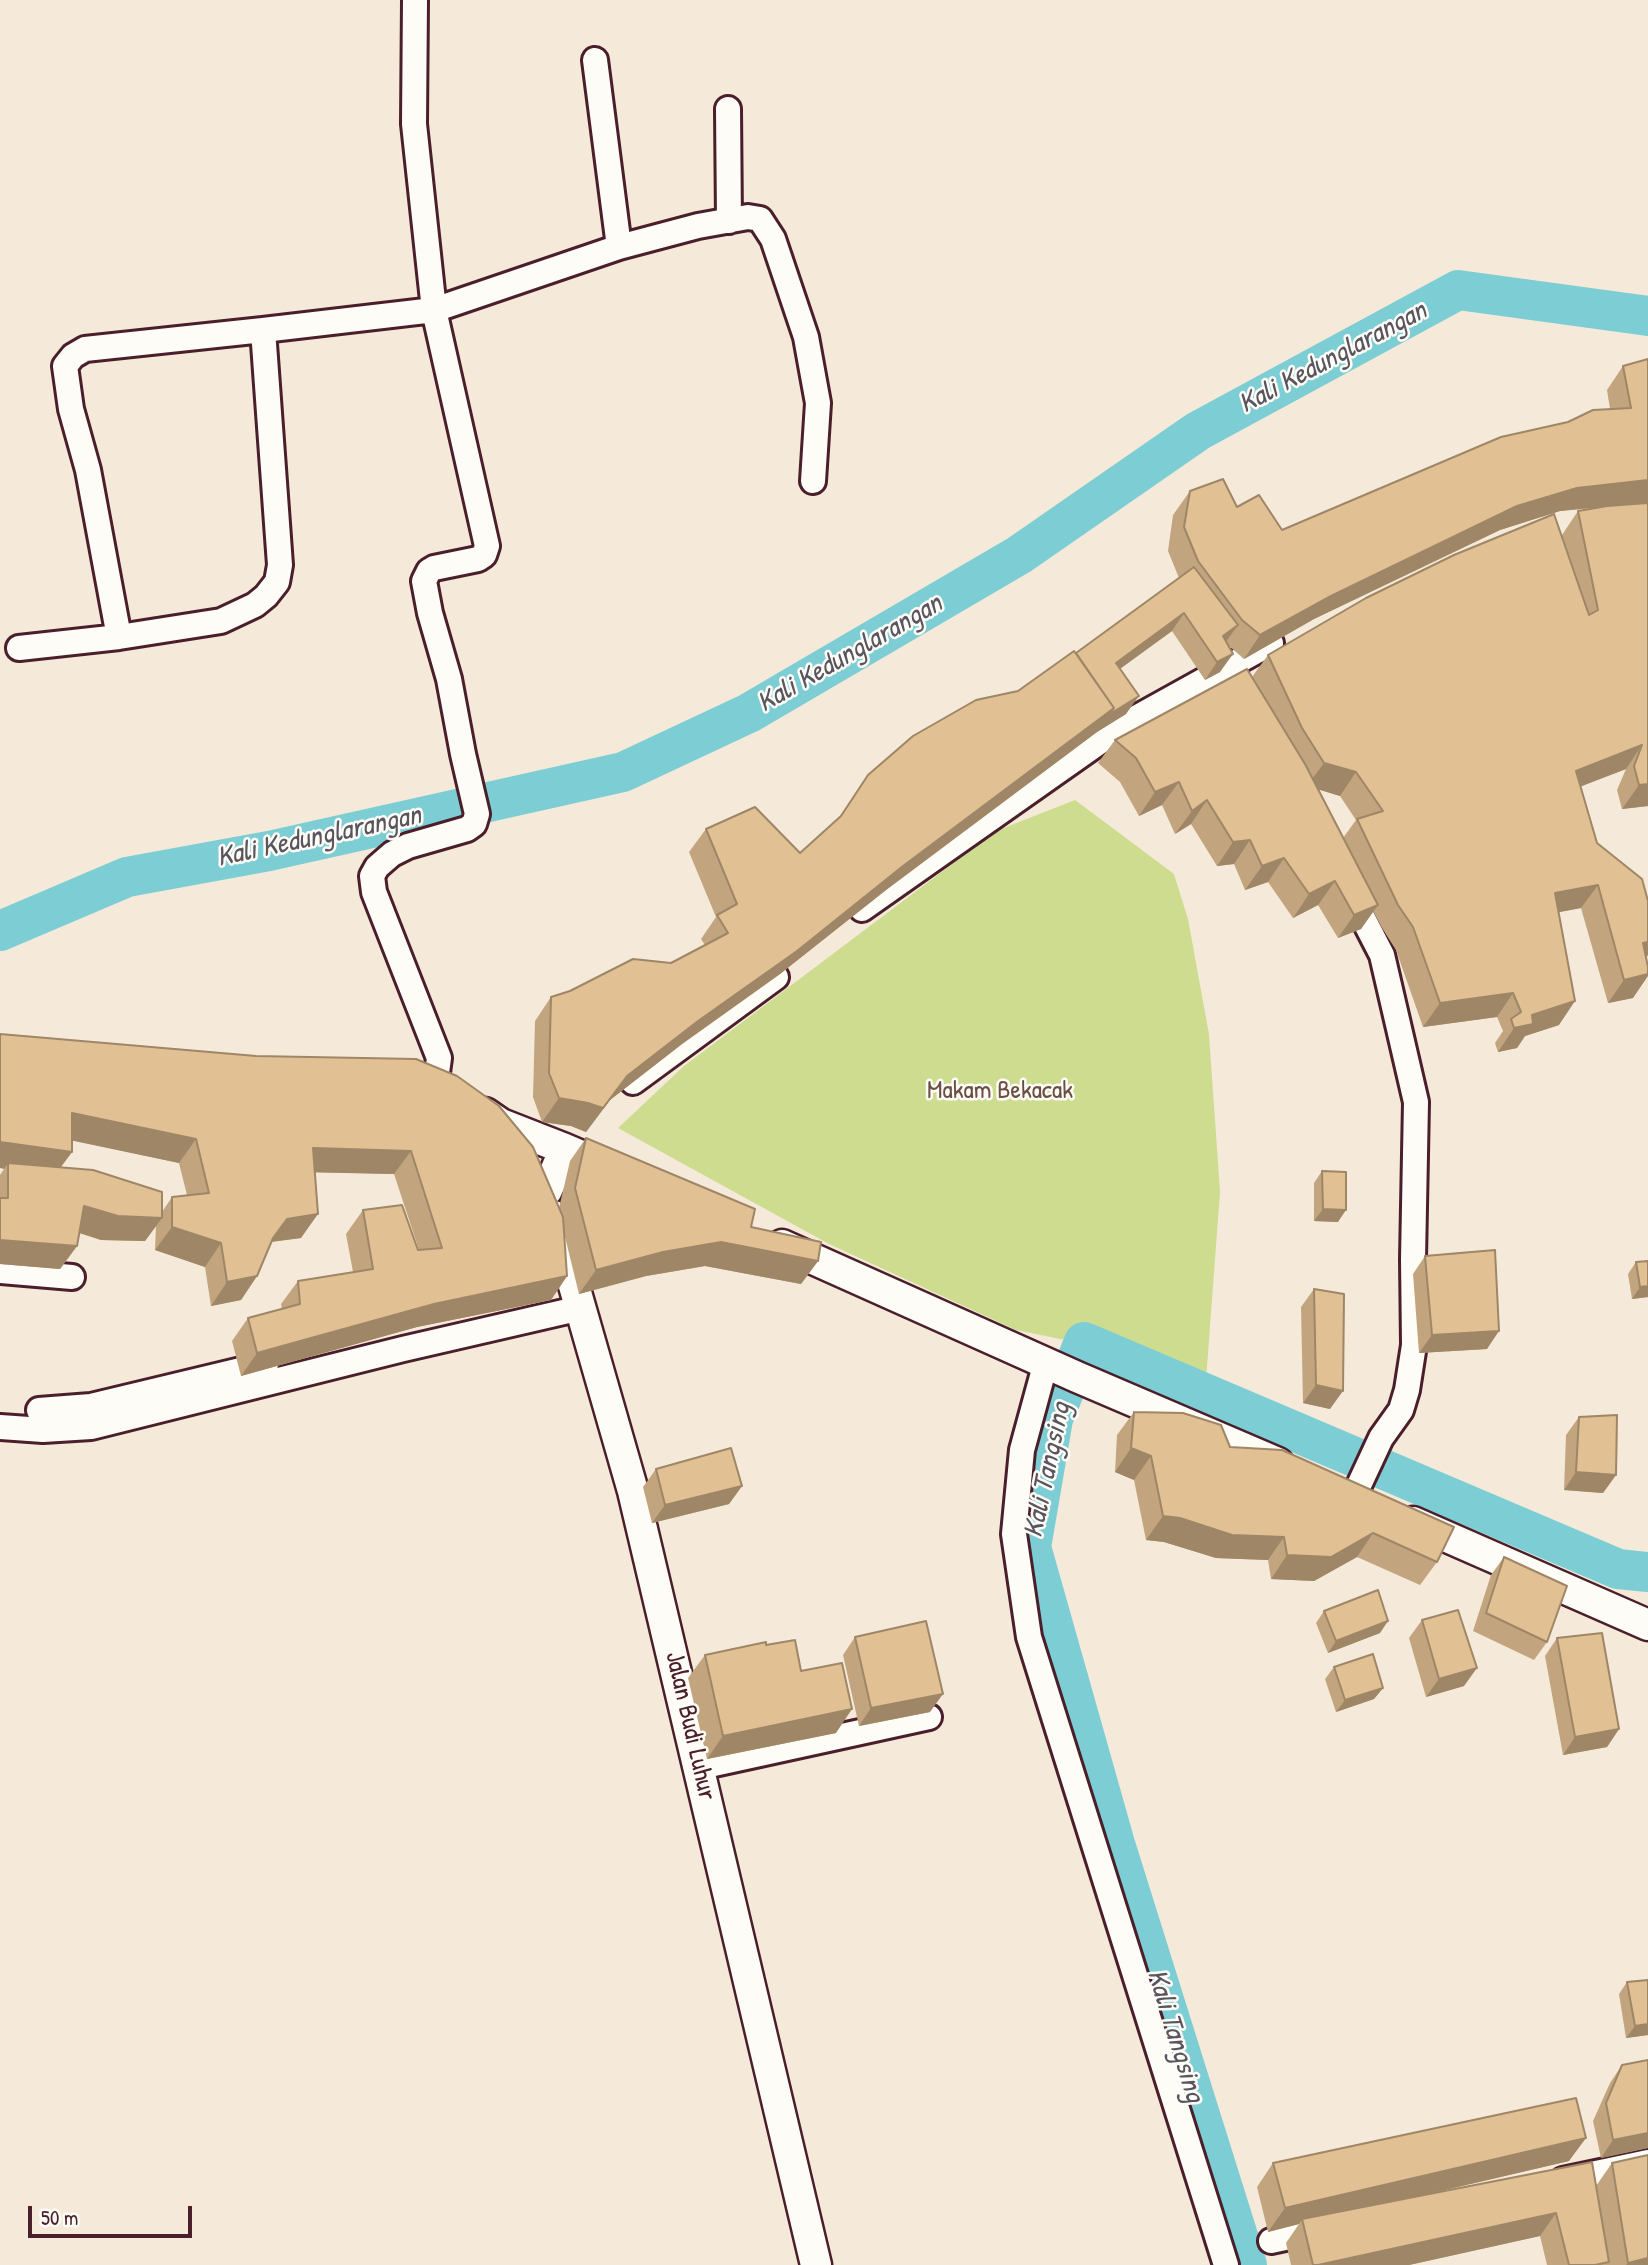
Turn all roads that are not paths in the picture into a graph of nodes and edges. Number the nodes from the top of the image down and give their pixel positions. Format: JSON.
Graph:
{"nodes":[{"id":1,"x":415,"y":0,"type":"edge"},
{"id":2,"x":595,"y":60,"type":"dead end"},
{"id":3,"x":728,"y":109,"type":"dead end"},
{"id":4,"x":729,"y":220,"type":"junction"},
{"id":5,"x":619,"y":247,"type":"junction"},
{"id":6,"x":434,"y":310,"type":"junction"},
{"id":7,"x":263,"y":330,"type":"junction"},
{"id":8,"x":813,"y":481,"type":"dead end"},
{"id":9,"x":1291,"y":632,"type":"edge"},
{"id":10,"x":119,"y":637,"type":"junction"},
{"id":11,"x":19,"y":648,"type":"dead end"},
{"id":12,"x":1227,"y":668,"type":"junction"},
{"id":13,"x":1240,"y":691,"type":"edge"},
{"id":14,"x":1338,"y":867,"type":"edge"},
{"id":15,"x":844,"y":924,"type":"edge"},
{"id":16,"x":791,"y":966,"type":"edge"},
{"id":17,"x":423,"y":1077,"type":"joint"},
{"id":18,"x":610,"y":1100,"type":"edge"},
{"id":19,"x":501,"y":1124,"type":"junction"},
{"id":20,"x":572,"y":1141,"type":"junction"},
{"id":21,"x":641,"y":1182,"type":"edge"},
{"id":22,"x":547,"y":1190,"type":"junction"},
{"id":23,"x":755,"y":1233,"type":"edge"},
{"id":24,"x":0,"y":1271,"type":"edge"},
{"id":25,"x":72,"y":1277,"type":"dead end"},
{"id":26,"x":581,"y":1308,"type":"junction"},
{"id":27,"x":266,"y":1364,"type":"edge"},
{"id":28,"x":1058,"y":1368,"type":"junction"},
{"id":29,"x":147,"y":1403,"type":"junction"},
{"id":30,"x":39,"y":1410,"type":"dead end"},
{"id":31,"x":0,"y":1427,"type":"edge"},
{"id":32,"x":1337,"y":1484,"type":"junction"},
{"id":33,"x":1648,"y":1625,"type":"edge"},
{"id":34,"x":929,"y":1717,"type":"dead end"},
{"id":35,"x":700,"y":1767,"type":"junction"},
{"id":36,"x":1648,"y":2162,"type":"edge"},
{"id":37,"x":1586,"y":2175,"type":"junction"},
{"id":38,"x":1534,"y":2186,"type":"edge"},
{"id":39,"x":1590,"y":2201,"type":"edge"},
{"id":40,"x":1350,"y":2224,"type":"edge"},
{"id":41,"x":1271,"y":2241,"type":"dead end"},
{"id":42,"x":816,"y":2265,"type":"edge"},
{"id":43,"x":1226,"y":2265,"type":"edge"}],
"edges":[{"from":1,"to":6,"type":"street"},
{"from":2,"to":5,"type":"street"},
{"from":3,"to":4,"type":"street"},
{"from":4,"to":5,"type":"street"},
{"from":4,"to":8,"type":"street"},
{"from":5,"to":6,"type":"street"},
{"from":6,"to":7,"type":"street"},
{"from":6,"to":17,"type":"street"},
{"from":7,"to":10,"type":"street"},
{"from":7,"to":10,"type":"street"},
{"from":9,"to":12,"type":"street"},
{"from":10,"to":11,"type":"street"},
{"from":12,"to":13,"type":"street"},
{"from":12,"to":15,"type":"street"},
{"from":14,"to":32,"type":"street"},
{"from":16,"to":18,"type":"street"},
{"from":17,"to":19,"type":"street"},
{"from":19,"to":20,"type":"street"},
{"from":19,"to":22,"type":"street","name":"Jalan Budi Luhur"},
{"from":20,"to":21,"type":"street"},
{"from":20,"to":22,"type":"street"},
{"from":22,"to":26,"type":"street","name":"Jalan Budi Luhur"},
{"from":23,"to":28,"type":"street"},
{"from":24,"to":25,"type":"street"},
{"from":26,"to":29,"type":"street"},
{"from":26,"to":35,"type":"street","name":"Jalan Budi Luhur"},
{"from":27,"to":29,"type":"street"},
{"from":28,"to":32,"type":"street"},
{"from":28,"to":43,"type":"street"},
{"from":29,"to":30,"type":"street"},
{"from":29,"to":31,"type":"street"},
{"from":32,"to":33,"type":"street"},
{"from":34,"to":35,"type":"street"},
{"from":35,"to":42,"type":"street","name":"Jalan Budi Luhur"},
{"from":36,"to":37,"type":"street"},
{"from":37,"to":38,"type":"street"},
{"from":37,"to":39,"type":"street"},
{"from":40,"to":41,"type":"street"}]}
